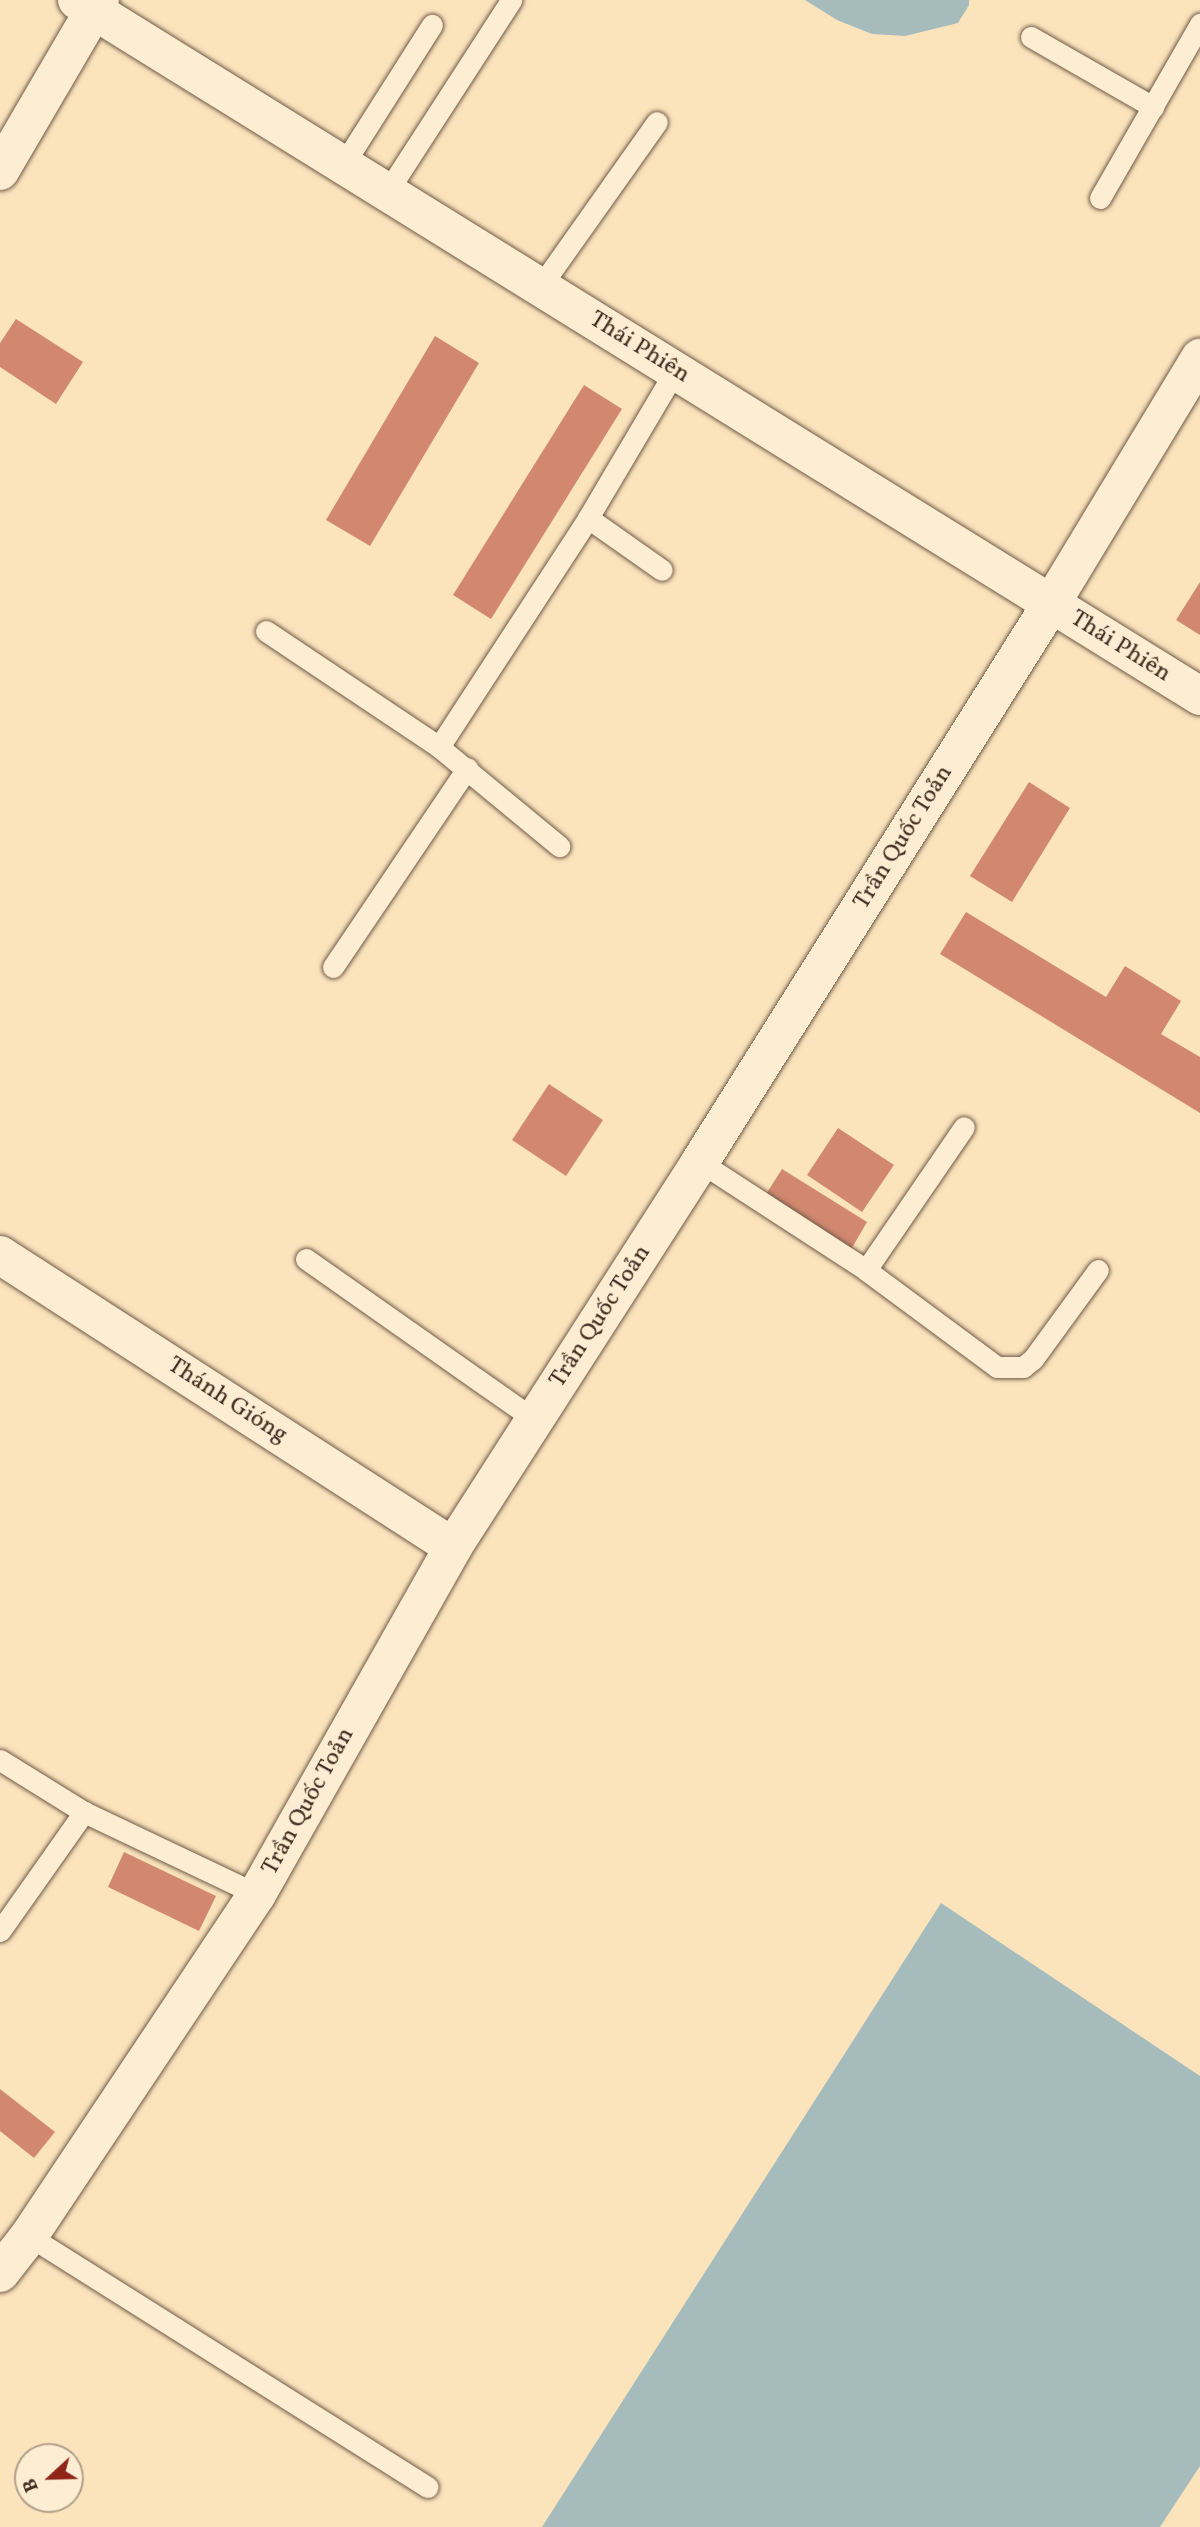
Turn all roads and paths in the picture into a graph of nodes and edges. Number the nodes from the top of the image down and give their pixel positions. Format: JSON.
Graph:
{"nodes":[{"id":1,"x":511,"y":0,"type":"edge"},
{"id":2,"x":90,"y":3,"type":"edge"},
{"id":3,"x":1200,"y":24,"type":"edge"},
{"id":4,"x":432,"y":25,"type":"dead end"},
{"id":5,"x":1031,"y":37,"type":"dead end"},
{"id":6,"x":1153,"y":107,"type":"junction"},
{"id":7,"x":657,"y":122,"type":"dead end"},
{"id":8,"x":343,"y":165,"type":"junction"},
{"id":9,"x":0,"y":172,"type":"edge"},
{"id":10,"x":387,"y":192,"type":"junction"},
{"id":11,"x":1100,"y":198,"type":"dead end"},
{"id":12,"x":540,"y":287,"type":"junction"},
{"id":13,"x":1200,"y":358,"type":"edge"},
{"id":14,"x":675,"y":371,"type":"junction"},
{"id":15,"x":588,"y":518,"type":"junction"},
{"id":16,"x":662,"y":570,"type":"dead end"},
{"id":17,"x":1051,"y":604,"type":"junction"},
{"id":18,"x":266,"y":631,"type":"dead end"},
{"id":19,"x":1200,"y":696,"type":"edge"},
{"id":20,"x":439,"y":747,"type":"junction"},
{"id":21,"x":467,"y":768,"type":"junction"},
{"id":22,"x":559,"y":846,"type":"dead end"},
{"id":23,"x":332,"y":967,"type":"dead end"},
{"id":24,"x":964,"y":1127,"type":"dead end"},
{"id":25,"x":700,"y":1162,"type":"junction"},
{"id":26,"x":0,"y":1255,"type":"edge"},
{"id":27,"x":306,"y":1259,"type":"dead end"},
{"id":28,"x":866,"y":1270,"type":"junction"},
{"id":29,"x":1098,"y":1270,"type":"dead end"},
{"id":30,"x":535,"y":1420,"type":"junction"},
{"id":31,"x":453,"y":1547,"type":"junction"},
{"id":32,"x":0,"y":1760,"type":"edge"},
{"id":33,"x":85,"y":1812,"type":"junction"},
{"id":34,"x":257,"y":1894,"type":"junction"},
{"id":35,"x":0,"y":1931,"type":"edge"},
{"id":36,"x":29,"y":2236,"type":"junction"},
{"id":37,"x":0,"y":2273,"type":"edge"},
{"id":38,"x":427,"y":2487,"type":"dead end"}],
"edges":[{"from":1,"to":10,"type":"lane"},
{"from":2,"to":8,"type":"street","name":"Thái Phiên"},
{"from":2,"to":9,"type":"street"},
{"from":3,"to":6,"type":"lane"},
{"from":4,"to":8,"type":"lane"},
{"from":5,"to":6,"type":"lane"},
{"from":6,"to":11,"type":"lane"},
{"from":7,"to":12,"type":"lane"},
{"from":8,"to":10,"type":"street","name":"Thái Phiên"},
{"from":10,"to":12,"type":"street","name":"Thái Phiên"},
{"from":12,"to":14,"type":"street","name":"Thái Phiên"},
{"from":13,"to":17,"type":"street","name":"Trần Quốc Toản"},
{"from":14,"to":15,"type":"lane"},
{"from":14,"to":17,"type":"street","name":"Thái Phiên"},
{"from":15,"to":16,"type":"lane"},
{"from":15,"to":20,"type":"lane"},
{"from":17,"to":19,"type":"street","name":"Thái Phiên"},
{"from":17,"to":25,"type":"street","name":"Trần Quốc Toản"},
{"from":18,"to":20,"type":"lane"},
{"from":20,"to":21,"type":"lane"},
{"from":21,"to":22,"type":"lane"},
{"from":21,"to":23,"type":"lane"},
{"from":24,"to":28,"type":"lane"},
{"from":25,"to":28,"type":"lane"},
{"from":25,"to":30,"type":"street","name":"Trần Quốc Toản"},
{"from":26,"to":31,"type":"street","name":"Thánh Gióng"},
{"from":27,"to":30,"type":"lane"},
{"from":28,"to":29,"type":"lane"},
{"from":30,"to":31,"type":"street","name":"Trần Quốc Toản"},
{"from":31,"to":34,"type":"street","name":"Trần Quốc Toản"},
{"from":32,"to":33,"type":"lane"},
{"from":33,"to":34,"type":"lane"},
{"from":33,"to":35,"type":"lane"},
{"from":34,"to":36,"type":"street","name":"Trần Quốc Toản"},
{"from":36,"to":37,"type":"street","name":"Trần Quốc Toản"},
{"from":36,"to":38,"type":"lane"}]}
